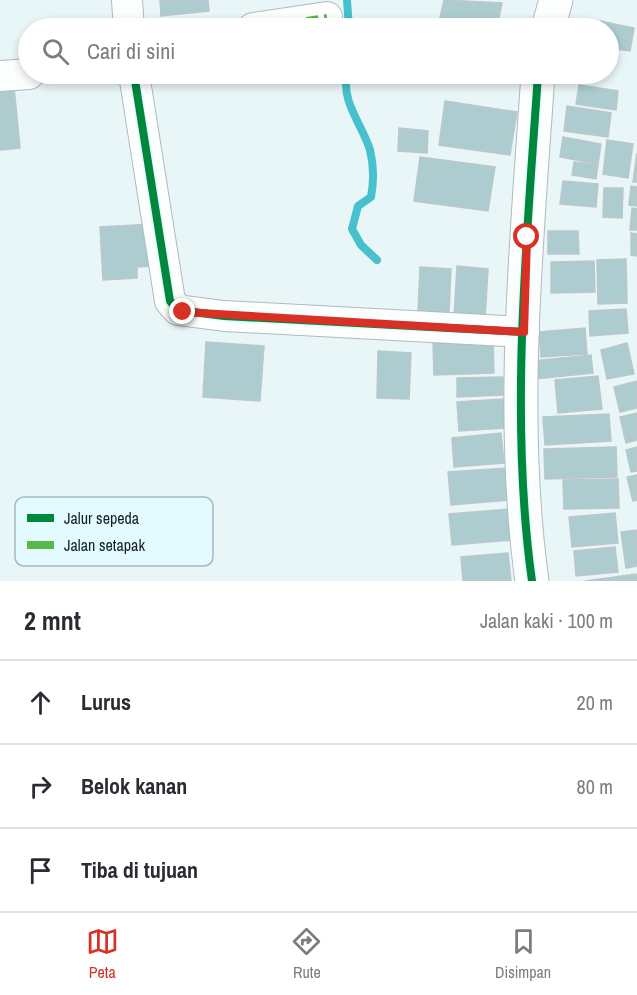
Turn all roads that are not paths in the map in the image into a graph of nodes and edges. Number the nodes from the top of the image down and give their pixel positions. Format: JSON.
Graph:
{"nodes":[{"id":1,"x":127,"y":0,"type":"edge"},
{"id":2,"x":556,"y":0,"type":"edge"},
{"id":3,"x":327,"y":17,"type":"dead end"},
{"id":4,"x":128,"y":18,"type":"edge"},
{"id":5,"x":320,"y":18,"type":"edge"},
{"id":6,"x":551,"y":18,"type":"edge"},
{"id":7,"x":18,"y":75,"type":"edge"},
{"id":8,"x":0,"y":76,"type":"edge"},
{"id":9,"x":136,"y":84,"type":"edge"},
{"id":10,"x":537,"y":84,"type":"edge"},
{"id":11,"x":524,"y":332,"type":"junction"},
{"id":12,"x":532,"y":581,"type":"edge"}],
"edges":[{"from":1,"to":4,"type":"street"},
{"from":2,"to":6,"type":"street"},
{"from":3,"to":5,"type":"street"},
{"from":7,"to":8,"type":"street"},
{"from":9,"to":11,"type":"street"},
{"from":10,"to":11,"type":"street"},
{"from":11,"to":12,"type":"street"}]}
